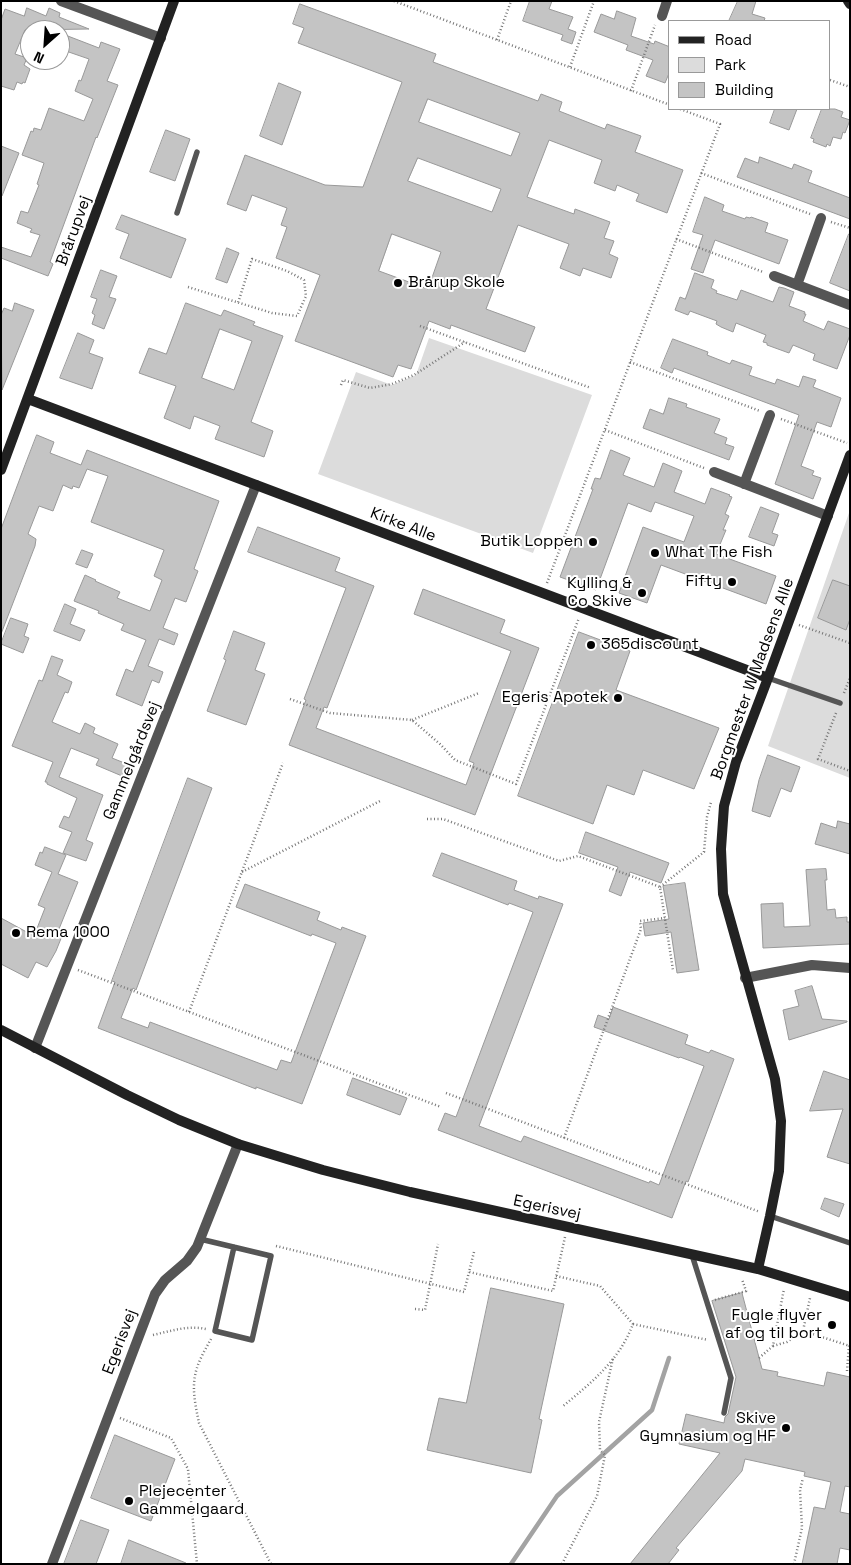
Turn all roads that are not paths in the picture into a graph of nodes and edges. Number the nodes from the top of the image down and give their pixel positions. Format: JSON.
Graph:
{"nodes":[{"id":1,"x":61,"y":1,"type":"edge"},
{"id":2,"x":174,"y":1,"type":"edge"},
{"id":3,"x":667,"y":1,"type":"edge"},
{"id":4,"x":662,"y":16,"type":"road end"},
{"id":5,"x":160,"y":38,"type":"junction"},
{"id":6,"x":197,"y":152,"type":"dead end"},
{"id":7,"x":177,"y":213,"type":"dead end"},
{"id":8,"x":821,"y":218,"type":"road end"},
{"id":9,"x":774,"y":276,"type":"road end"},
{"id":10,"x":797,"y":285,"type":"junction"},
{"id":11,"x":850,"y":305,"type":"edge"},
{"id":12,"x":28,"y":399,"type":"junction"},
{"id":13,"x":770,"y":415,"type":"road end"},
{"id":14,"x":850,"y":455,"type":"edge"},
{"id":15,"x":1,"y":470,"type":"edge"},
{"id":16,"x":714,"y":472,"type":"road end"},
{"id":17,"x":744,"y":484,"type":"junction"},
{"id":18,"x":256,"y":485,"type":"junction"},
{"id":19,"x":828,"y":516,"type":"junction"},
{"id":20,"x":768,"y":678,"type":"junction"},
{"id":21,"x":840,"y":703,"type":"road end"},
{"id":22,"x":850,"y":968,"type":"edge"},
{"id":23,"x":746,"y":978,"type":"junction"},
{"id":24,"x":1,"y":1030,"type":"edge"},
{"id":25,"x":35,"y":1048,"type":"junction"},
{"id":26,"x":238,"y":1144,"type":"junction"},
{"id":27,"x":770,"y":1216,"type":"junction"},
{"id":28,"x":200,"y":1239,"type":"junction"},
{"id":29,"x":850,"y":1243,"type":"edge"},
{"id":30,"x":234,"y":1247,"type":"junction"},
{"id":31,"x":692,"y":1255,"type":"junction"},
{"id":32,"x":758,"y":1269,"type":"junction"},
{"id":33,"x":850,"y":1297,"type":"edge"},
{"id":34,"x":724,"y":1413,"type":"dead end"},
{"id":35,"x":52,"y":1564,"type":"edge"}],
"edges":[{"from":1,"to":5,"type":"street"},
{"from":2,"to":5,"type":"street","name":"Brårupvej"},
{"from":3,"to":4,"type":"street"},
{"from":5,"to":12,"type":"street","name":"Brårupvej"},
{"from":6,"to":7,"type":"lane"},
{"from":8,"to":10,"type":"street"},
{"from":9,"to":10,"type":"street"},
{"from":10,"to":11,"type":"street"},
{"from":12,"to":15,"type":"street","name":"Brårupvej"},
{"from":12,"to":18,"type":"street","name":"Kirke Alle"},
{"from":13,"to":17,"type":"street"},
{"from":14,"to":19,"type":"street","name":"Borgmester W Madsens Alle"},
{"from":16,"to":17,"type":"street"},
{"from":17,"to":19,"type":"street"},
{"from":18,"to":20,"type":"street","name":"Kirke Alle"},
{"from":18,"to":25,"type":"street","name":"Gammelgårdsvej"},
{"from":19,"to":20,"type":"street","name":"Borgmester W Madsens Alle"},
{"from":20,"to":21,"type":"lane"},
{"from":20,"to":23,"type":"street","name":"Borgmester W Madsens Alle"},
{"from":22,"to":23,"type":"street"},
{"from":23,"to":27,"type":"street","name":"Borgmester W Madsens Alle"},
{"from":24,"to":25,"type":"street","name":"Egerisvej"},
{"from":25,"to":26,"type":"street","name":"Egerisvej"},
{"from":26,"to":28,"type":"street","name":"Egerisvej"},
{"from":26,"to":31,"type":"street","name":"Egerisvej"},
{"from":27,"to":29,"type":"lane"},
{"from":27,"to":32,"type":"street","name":"Borgmester W Madsens Alle"},
{"from":28,"to":30,"type":"lane"},
{"from":28,"to":35,"type":"street","name":"Egerisvej"},
{"from":30,"to":30,"type":"lane"},
{"from":31,"to":32,"type":"street","name":"Egerisvej"},
{"from":31,"to":34,"type":"lane"},
{"from":32,"to":33,"type":"street","name":"Egerisvej"}]}
